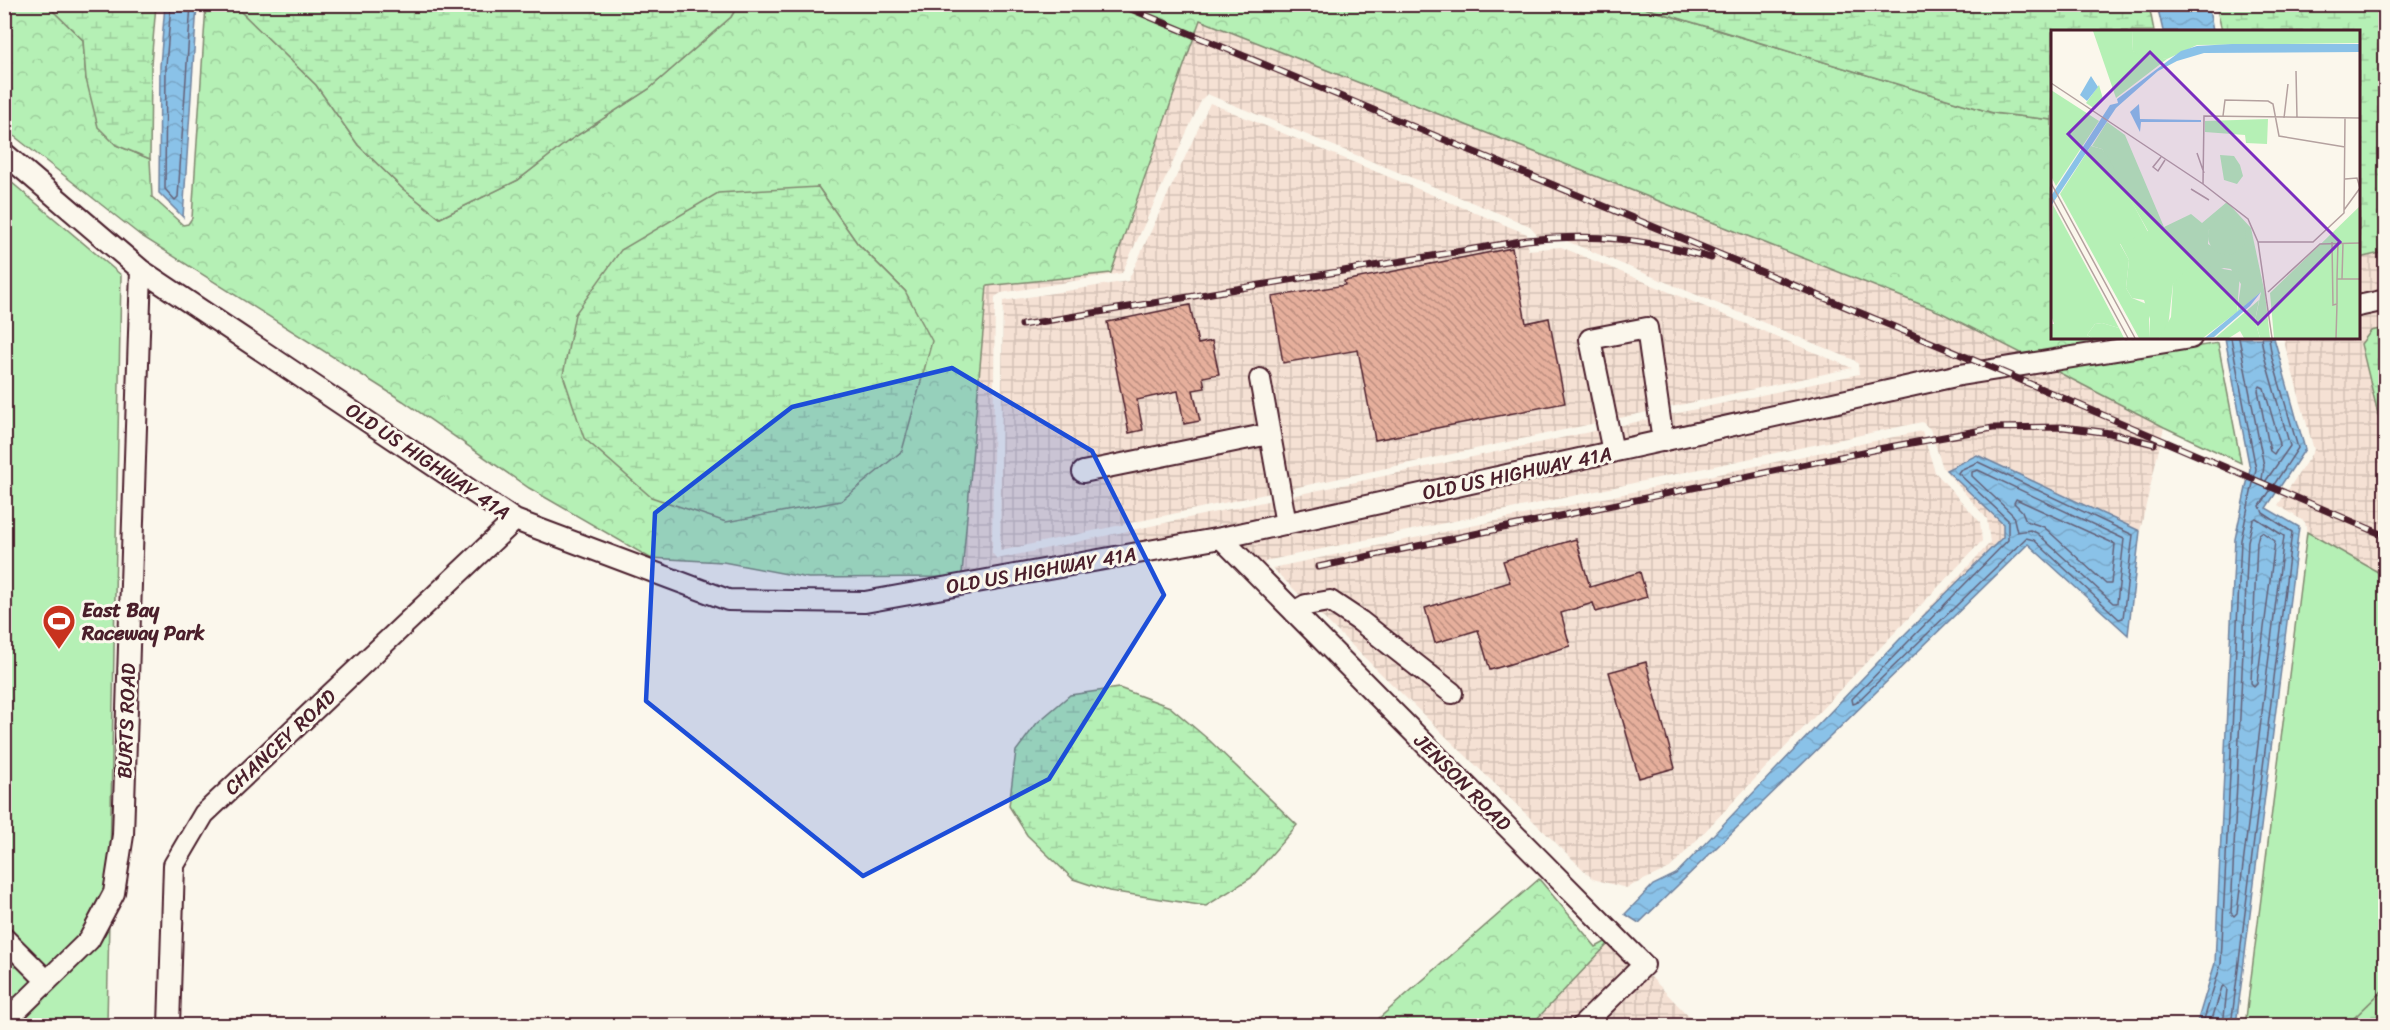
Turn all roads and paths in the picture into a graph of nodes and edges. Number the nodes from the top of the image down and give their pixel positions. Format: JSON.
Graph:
{"nodes":[{"id":1,"x":4,"y":153,"type":"edge"},
{"id":2,"x":141,"y":270,"type":"junction"},
{"id":3,"x":2385,"y":300,"type":"edge"},
{"id":4,"x":2360,"y":306,"type":"edge"},
{"id":5,"x":2185,"y":339,"type":"edge"},
{"id":6,"x":1260,"y":379,"type":"dead end"},
{"id":7,"x":1269,"y":434,"type":"junction"},
{"id":8,"x":1663,"y":441,"type":"junction"},
{"id":9,"x":1613,"y":452,"type":"junction"},
{"id":10,"x":1083,"y":472,"type":"dead end"},
{"id":11,"x":515,"y":520,"type":"junction"},
{"id":12,"x":1286,"y":524,"type":"junction"},
{"id":13,"x":1221,"y":538,"type":"junction"},
{"id":14,"x":1294,"y":612,"type":"junction"},
{"id":15,"x":1452,"y":693,"type":"dead end"},
{"id":16,"x":4,"y":938,"type":"edge"},
{"id":17,"x":47,"y":981,"type":"junction"},
{"id":18,"x":8,"y":1014,"type":"edge"},
{"id":19,"x":169,"y":1026,"type":"edge"},
{"id":20,"x":1582,"y":1026,"type":"edge"}],
"edges":[{"from":1,"to":2,"type":"street","name":"OLD US HIGHWAY 41A"},
{"from":2,"to":11,"type":"street","name":"OLD US HIGHWAY 41A"},
{"from":2,"to":17,"type":"street","name":"BURTS ROAD"},
{"from":3,"to":4,"type":"street"},
{"from":5,"to":8,"type":"street","name":"OLD US HIGHWAY 41A"},
{"from":6,"to":7,"type":"street"},
{"from":7,"to":10,"type":"street"},
{"from":7,"to":12,"type":"street"},
{"from":8,"to":9,"type":"street","name":"OLD US HIGHWAY 41A"},
{"from":8,"to":9,"type":"street"},
{"from":9,"to":12,"type":"street","name":"OLD US HIGHWAY 41A"},
{"from":11,"to":13,"type":"street","name":"OLD US HIGHWAY 41A"},
{"from":11,"to":19,"type":"street","name":"CHANCEY ROAD"},
{"from":12,"to":13,"type":"street","name":"OLD US HIGHWAY 41A"},
{"from":13,"to":14,"type":"street","name":"JENSON ROAD"},
{"from":14,"to":15,"type":"street"},
{"from":14,"to":20,"type":"street","name":"JENSON ROAD"},
{"from":16,"to":17,"type":"street"},
{"from":17,"to":18,"type":"street","name":"BURTS ROAD"}]}
